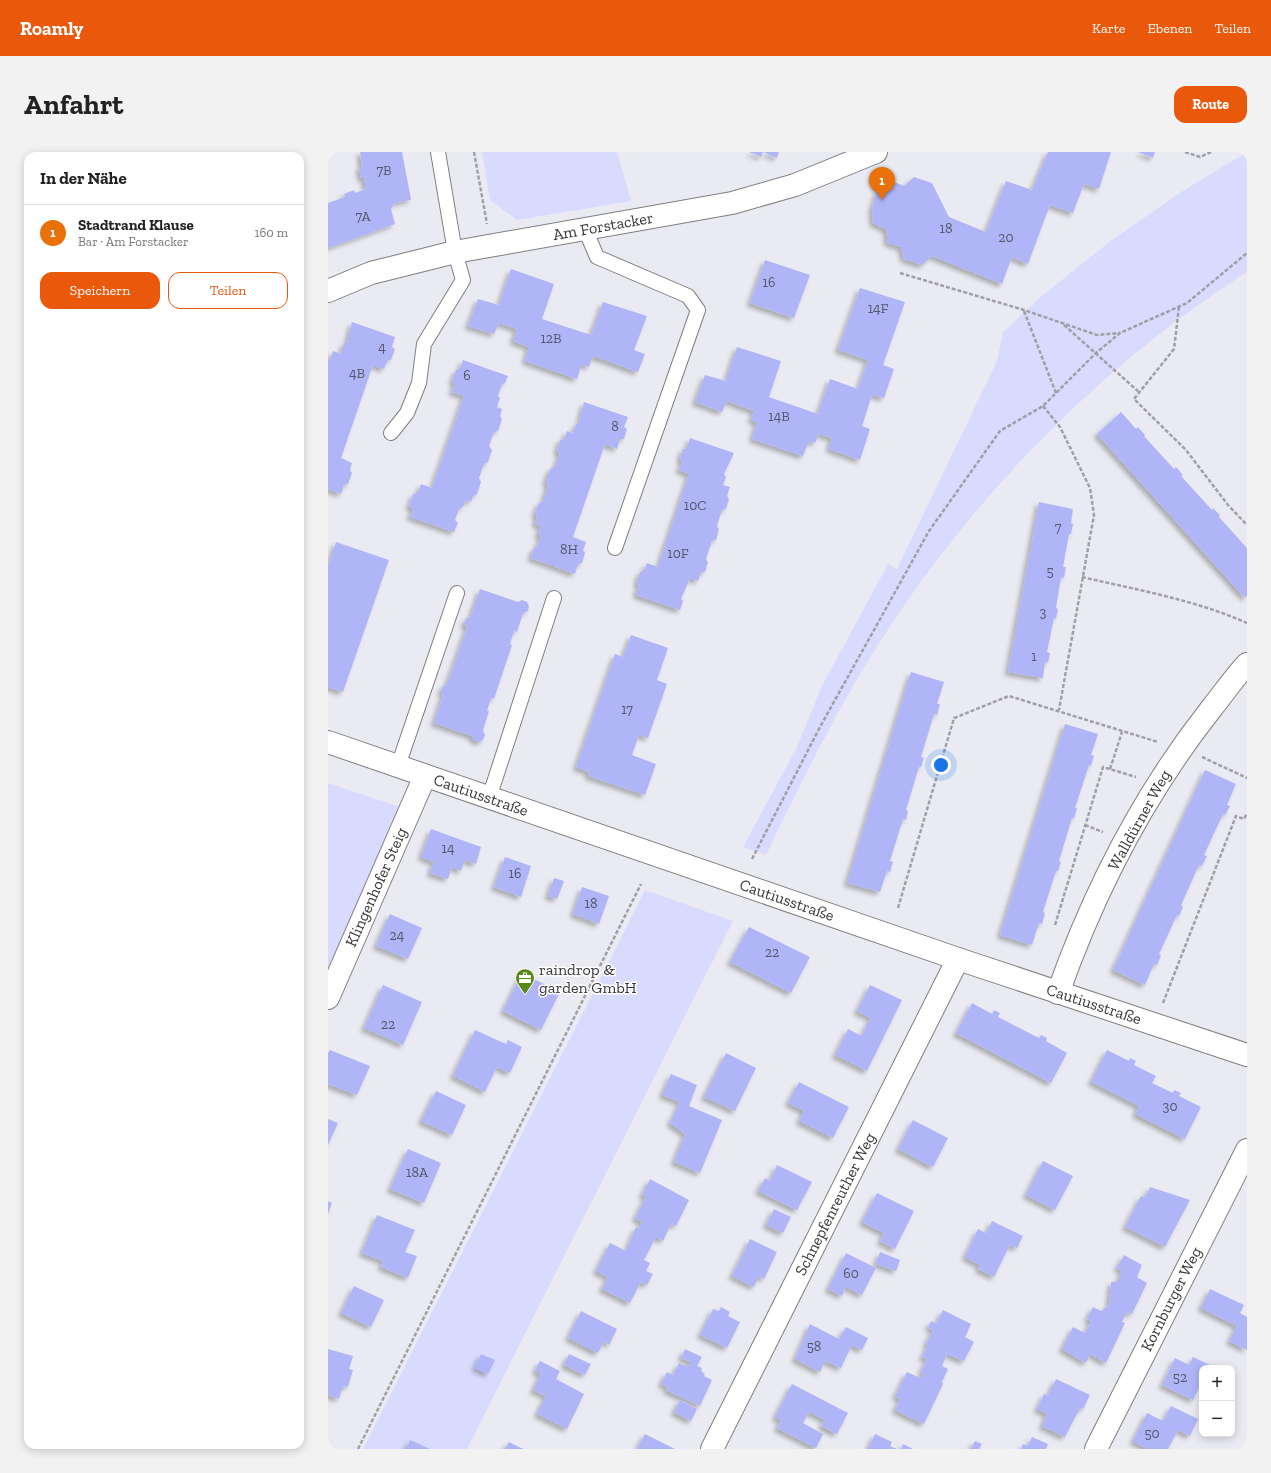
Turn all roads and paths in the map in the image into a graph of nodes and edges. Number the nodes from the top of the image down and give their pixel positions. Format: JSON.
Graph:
{"nodes":[{"id":1,"x":438,"y":152,"type":"edge"},
{"id":2,"x":474,"y":152,"type":"edge"},
{"id":3,"x":876,"y":152,"type":"edge"},
{"id":4,"x":1184,"y":152,"type":"edge"},
{"id":5,"x":1211,"y":152,"type":"edge"},
{"id":6,"x":488,"y":228,"type":"dead end"},
{"id":7,"x":585,"y":229,"type":"junction"},
{"id":8,"x":455,"y":252,"type":"junction"},
{"id":9,"x":1247,"y":253,"type":"edge"},
{"id":10,"x":900,"y":274,"type":"dead end"},
{"id":11,"x":328,"y":291,"type":"edge"},
{"id":12,"x":1179,"y":307,"type":"junction"},
{"id":13,"x":1024,"y":310,"type":"junction"},
{"id":14,"x":1062,"y":323,"type":"junction"},
{"id":15,"x":1120,"y":333,"type":"junction"},
{"id":16,"x":1096,"y":353,"type":"junction"},
{"id":17,"x":1056,"y":393,"type":"junction"},
{"id":18,"x":1140,"y":393,"type":"junction"},
{"id":19,"x":1044,"y":406,"type":"junction"},
{"id":20,"x":391,"y":433,"type":"dead end"},
{"id":21,"x":1247,"y":525,"type":"edge"},
{"id":22,"x":615,"y":548,"type":"dead end"},
{"id":23,"x":1082,"y":577,"type":"junction"},
{"id":24,"x":457,"y":593,"type":"dead end"},
{"id":25,"x":554,"y":598,"type":"dead end"},
{"id":26,"x":1247,"y":623,"type":"edge"},
{"id":27,"x":1247,"y":664,"type":"edge"},
{"id":28,"x":1059,"y":710,"type":"junction"},
{"id":29,"x":1122,"y":732,"type":"junction"},
{"id":30,"x":328,"y":742,"type":"edge"},
{"id":31,"x":1159,"y":743,"type":"dead end"},
{"id":32,"x":1195,"y":754,"type":"dead end"},
{"id":33,"x":398,"y":766,"type":"junction"},
{"id":34,"x":1110,"y":769,"type":"junction"},
{"id":35,"x":425,"y":776,"type":"junction"},
{"id":36,"x":1247,"y":778,"type":"edge"},
{"id":37,"x":1143,"y":779,"type":"dead end"},
{"id":38,"x":489,"y":798,"type":"junction"},
{"id":39,"x":1247,"y":813,"type":"edge"},
{"id":40,"x":1085,"y":825,"type":"junction"},
{"id":41,"x":1104,"y":833,"type":"dead end"},
{"id":42,"x":752,"y":859,"type":"dead end"},
{"id":43,"x":641,"y":884,"type":"dead end"},
{"id":44,"x":898,"y":908,"type":"dead end"},
{"id":45,"x":1055,"y":925,"type":"dead end"},
{"id":46,"x":958,"y":959,"type":"junction"},
{"id":47,"x":1058,"y":992,"type":"junction"},
{"id":48,"x":328,"y":998,"type":"edge"},
{"id":49,"x":1163,"y":1004,"type":"dead end"},
{"id":50,"x":1247,"y":1055,"type":"edge"},
{"id":51,"x":1247,"y":1150,"type":"edge"},
{"id":52,"x":358,"y":1449,"type":"edge"},
{"id":53,"x":712,"y":1449,"type":"edge"},
{"id":54,"x":1096,"y":1449,"type":"edge"}],
"edges":[{"from":1,"to":8,"type":"lane"},
{"from":2,"to":6,"type":"path"},
{"from":3,"to":7,"type":"street","name":"Am Forstacker"},
{"from":4,"to":5,"type":"path"},
{"from":7,"to":8,"type":"street","name":"Am Forstacker"},
{"from":7,"to":22,"type":"lane"},
{"from":8,"to":11,"type":"street","name":"Am Forstacker"},
{"from":8,"to":20,"type":"lane"},
{"from":9,"to":12,"type":"path"},
{"from":10,"to":13,"type":"path"},
{"from":12,"to":15,"type":"path"},
{"from":12,"to":18,"type":"path"},
{"from":13,"to":14,"type":"path"},
{"from":13,"to":17,"type":"path"},
{"from":14,"to":15,"type":"path"},
{"from":14,"to":16,"type":"path"},
{"from":15,"to":16,"type":"path"},
{"from":16,"to":17,"type":"path"},
{"from":16,"to":18,"type":"path"},
{"from":17,"to":19,"type":"path"},
{"from":18,"to":21,"type":"path"},
{"from":19,"to":23,"type":"path"},
{"from":19,"to":42,"type":"path"},
{"from":23,"to":26,"type":"path"},
{"from":23,"to":28,"type":"path"},
{"from":24,"to":33,"type":"lane"},
{"from":25,"to":38,"type":"lane"},
{"from":27,"to":47,"type":"street","name":"Walldürner Weg"},
{"from":28,"to":29,"type":"path"},
{"from":28,"to":44,"type":"path"},
{"from":29,"to":31,"type":"path"},
{"from":29,"to":34,"type":"path"},
{"from":30,"to":33,"type":"street","name":"Cautiusstraße"},
{"from":32,"to":36,"type":"path"},
{"from":33,"to":35,"type":"street","name":"Cautiusstraße"},
{"from":34,"to":37,"type":"path"},
{"from":34,"to":40,"type":"path"},
{"from":35,"to":38,"type":"street","name":"Cautiusstraße"},
{"from":35,"to":48,"type":"street","name":"Klingenhofer Steig"},
{"from":38,"to":46,"type":"street","name":"Cautiusstraße"},
{"from":39,"to":49,"type":"path"},
{"from":40,"to":41,"type":"path"},
{"from":40,"to":45,"type":"path"},
{"from":43,"to":52,"type":"path"},
{"from":46,"to":47,"type":"street","name":"Cautiusstraße"},
{"from":46,"to":53,"type":"street","name":"Schnepfenreuther Weg"},
{"from":47,"to":50,"type":"street","name":"Cautiusstraße"},
{"from":51,"to":54,"type":"street","name":"Kornburger Weg"}]}
